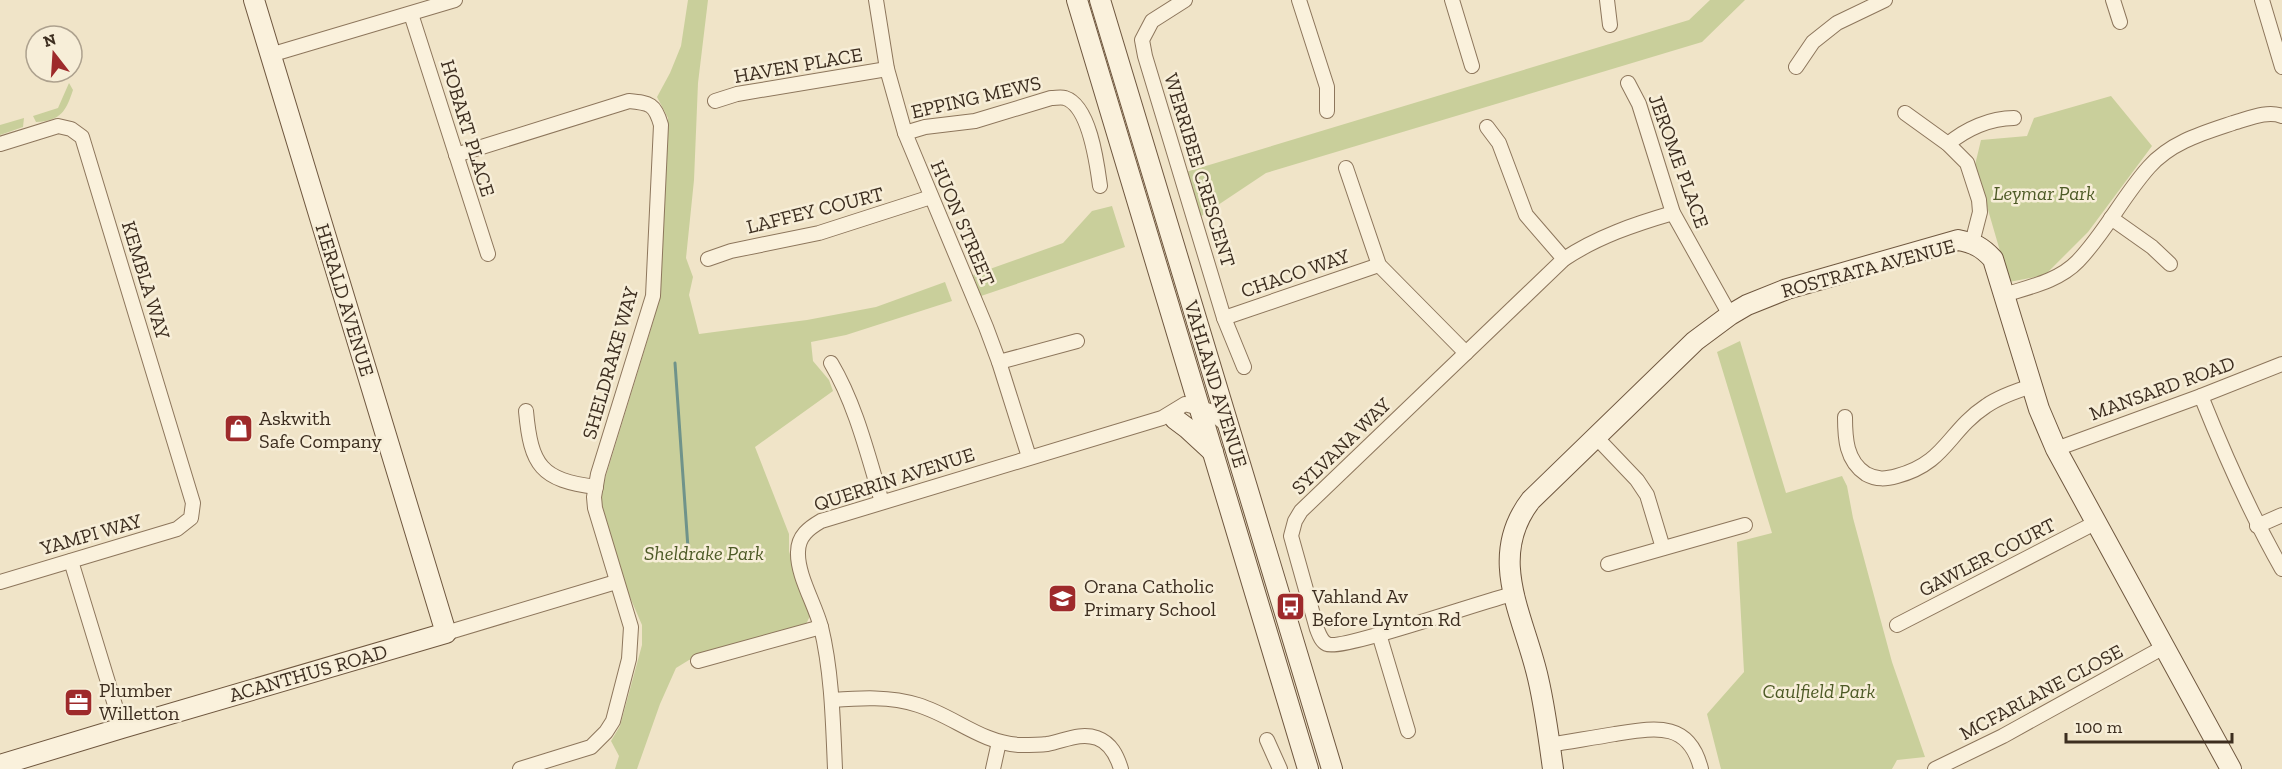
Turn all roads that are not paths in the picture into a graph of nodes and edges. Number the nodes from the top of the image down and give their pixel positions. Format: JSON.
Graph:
{"nodes":[{"id":1,"x":254,"y":0,"type":"edge"},
{"id":2,"x":455,"y":0,"type":"edge"},
{"id":3,"x":876,"y":0,"type":"edge"},
{"id":4,"x":1077,"y":0,"type":"edge"},
{"id":5,"x":1100,"y":0,"type":"edge"},
{"id":6,"x":1185,"y":0,"type":"edge"},
{"id":7,"x":1299,"y":0,"type":"edge"},
{"id":8,"x":1452,"y":0,"type":"edge"},
{"id":9,"x":1607,"y":0,"type":"edge"},
{"id":10,"x":1885,"y":0,"type":"edge"},
{"id":11,"x":2113,"y":0,"type":"edge"},
{"id":12,"x":2262,"y":0,"type":"edge"},
{"id":13,"x":411,"y":14,"type":"junction"},
{"id":14,"x":2120,"y":22,"type":"dead end"},
{"id":15,"x":1610,"y":25,"type":"dead end"},
{"id":16,"x":270,"y":55,"type":"junction"},
{"id":17,"x":1472,"y":66,"type":"dead end"},
{"id":18,"x":1796,"y":67,"type":"dead end"},
{"id":19,"x":2282,"y":67,"type":"edge"},
{"id":20,"x":887,"y":69,"type":"junction"},
{"id":21,"x":1628,"y":83,"type":"dead end"},
{"id":22,"x":715,"y":101,"type":"dead end"},
{"id":23,"x":1327,"y":111,"type":"dead end"},
{"id":24,"x":1905,"y":112,"type":"dead end"},
{"id":25,"x":2281,"y":112,"type":"edge"},
{"id":26,"x":2014,"y":118,"type":"dead end"},
{"id":27,"x":1487,"y":127,"type":"dead end"},
{"id":28,"x":905,"y":133,"type":"junction"},
{"id":29,"x":0,"y":144,"type":"edge"},
{"id":30,"x":1948,"y":144,"type":"junction"},
{"id":31,"x":456,"y":154,"type":"junction"},
{"id":32,"x":1346,"y":168,"type":"dead end"},
{"id":33,"x":1100,"y":186,"type":"dead end"},
{"id":34,"x":931,"y":197,"type":"junction"},
{"id":35,"x":1673,"y":213,"type":"junction"},
{"id":36,"x":2112,"y":218,"type":"junction"},
{"id":37,"x":1972,"y":243,"type":"junction"},
{"id":38,"x":488,"y":254,"type":"dead end"},
{"id":39,"x":708,"y":259,"type":"dead end"},
{"id":40,"x":1564,"y":259,"type":"junction"},
{"id":41,"x":2170,"y":264,"type":"dead end"},
{"id":42,"x":1379,"y":265,"type":"junction"},
{"id":43,"x":2004,"y":295,"type":"junction"},
{"id":44,"x":1730,"y":315,"type":"junction"},
{"id":45,"x":1224,"y":318,"type":"junction"},
{"id":46,"x":1077,"y":341,"type":"dead end"},
{"id":47,"x":1466,"y":353,"type":"junction"},
{"id":48,"x":999,"y":362,"type":"junction"},
{"id":49,"x":831,"y":363,"type":"dead end"},
{"id":50,"x":2282,"y":364,"type":"edge"},
{"id":51,"x":1244,"y":367,"type":"dead end"},
{"id":52,"x":1212,"y":372,"type":"junction"},
{"id":53,"x":2032,"y":386,"type":"junction"},
{"id":54,"x":2201,"y":396,"type":"junction"},
{"id":55,"x":1200,"y":408,"type":"junction"},
{"id":56,"x":526,"y":411,"type":"dead end"},
{"id":57,"x":1845,"y":417,"type":"dead end"},
{"id":58,"x":1168,"y":418,"type":"junction"},
{"id":59,"x":1228,"y":426,"type":"junction"},
{"id":60,"x":1596,"y":437,"type":"junction"},
{"id":61,"x":2056,"y":449,"type":"junction"},
{"id":62,"x":1213,"y":452,"type":"junction"},
{"id":63,"x":1029,"y":457,"type":"junction"},
{"id":64,"x":596,"y":487,"type":"junction"},
{"id":65,"x":882,"y":502,"type":"junction"},
{"id":66,"x":2282,"y":515,"type":"edge"},
{"id":67,"x":190,"y":518,"type":"joint"},
{"id":68,"x":2095,"y":523,"type":"junction"},
{"id":69,"x":1745,"y":525,"type":"dead end"},
{"id":70,"x":2257,"y":526,"type":"junction"},
{"id":71,"x":1663,"y":548,"type":"junction"},
{"id":72,"x":71,"y":561,"type":"junction"},
{"id":73,"x":1608,"y":564,"type":"dead end"},
{"id":74,"x":2282,"y":569,"type":"edge"},
{"id":75,"x":0,"y":582,"type":"edge"},
{"id":76,"x":616,"y":582,"type":"junction"},
{"id":77,"x":1513,"y":594,"type":"junction"},
{"id":78,"x":1897,"y":625,"type":"dead end"},
{"id":79,"x":821,"y":627,"type":"junction"},
{"id":80,"x":446,"y":633,"type":"junction"},
{"id":81,"x":1379,"y":634,"type":"junction"},
{"id":82,"x":2164,"y":647,"type":"junction"},
{"id":83,"x":698,"y":661,"type":"dead end"},
{"id":84,"x":832,"y":700,"type":"junction"},
{"id":85,"x":122,"y":728,"type":"junction"},
{"id":86,"x":1408,"y":731,"type":"dead end"},
{"id":87,"x":1267,"y":740,"type":"dead end"},
{"id":88,"x":999,"y":742,"type":"junction"},
{"id":89,"x":1549,"y":745,"type":"junction"},
{"id":90,"x":26,"y":763,"type":"edge"},
{"id":91,"x":0,"y":765,"type":"edge"},
{"id":92,"x":520,"y":769,"type":"edge"},
{"id":93,"x":835,"y":769,"type":"edge"},
{"id":94,"x":993,"y":769,"type":"edge"},
{"id":95,"x":1121,"y":769,"type":"edge"},
{"id":96,"x":1280,"y":769,"type":"edge"},
{"id":97,"x":1308,"y":769,"type":"edge"},
{"id":98,"x":1332,"y":769,"type":"edge"},
{"id":99,"x":1552,"y":769,"type":"edge"},
{"id":100,"x":1701,"y":769,"type":"edge"},
{"id":101,"x":1935,"y":769,"type":"edge"},
{"id":102,"x":2231,"y":769,"type":"edge"}],
"edges":[{"from":1,"to":16,"type":"street","name":"HERALD AVENUE"},
{"from":2,"to":13,"type":"street"},
{"from":3,"to":20,"type":"street","name":"HUON STREET"},
{"from":4,"to":55,"type":"street","name":"VAHLAND AVENUE"},
{"from":5,"to":52,"type":"street","name":"VAHLAND AVENUE"},
{"from":6,"to":45,"type":"street","name":"WERRIBEE CRESCENT"},
{"from":7,"to":23,"type":"street"},
{"from":8,"to":17,"type":"street"},
{"from":9,"to":15,"type":"street"},
{"from":10,"to":18,"type":"street"},
{"from":11,"to":14,"type":"street"},
{"from":12,"to":19,"type":"street"},
{"from":13,"to":16,"type":"street"},
{"from":13,"to":31,"type":"street","name":"HOBART PLACE"},
{"from":16,"to":80,"type":"street","name":"HERALD AVENUE"},
{"from":20,"to":22,"type":"street","name":"HAVEN PLACE"},
{"from":20,"to":28,"type":"street","name":"HUON STREET"},
{"from":21,"to":35,"type":"street","name":"JEROME PLACE"},
{"from":24,"to":30,"type":"street"},
{"from":25,"to":36,"type":"street"},
{"from":26,"to":30,"type":"street"},
{"from":27,"to":40,"type":"street"},
{"from":28,"to":33,"type":"street","name":"EPPING MEWS"},
{"from":28,"to":34,"type":"street","name":"HUON STREET"},
{"from":29,"to":67,"type":"street","name":"KEMBLA WAY"},
{"from":30,"to":37,"type":"street"},
{"from":31,"to":38,"type":"street","name":"HOBART PLACE"},
{"from":31,"to":64,"type":"street","name":"SHELDRAKE WAY"},
{"from":32,"to":42,"type":"street"},
{"from":34,"to":39,"type":"street","name":"LAFFEY COURT"},
{"from":34,"to":48,"type":"street","name":"HUON STREET"},
{"from":35,"to":40,"type":"street","name":"SYLVANA WAY"},
{"from":35,"to":44,"type":"street","name":"JEROME PLACE"},
{"from":36,"to":41,"type":"street"},
{"from":36,"to":43,"type":"street"},
{"from":37,"to":43,"type":"street","name":"ROSTRATA AVENUE"},
{"from":37,"to":44,"type":"street","name":"ROSTRATA AVENUE"},
{"from":40,"to":47,"type":"street","name":"SYLVANA WAY"},
{"from":42,"to":45,"type":"street","name":"CHACO WAY"},
{"from":42,"to":47,"type":"street"},
{"from":43,"to":53,"type":"street","name":"ROSTRATA AVENUE"},
{"from":44,"to":60,"type":"street","name":"ROSTRATA AVENUE"},
{"from":45,"to":51,"type":"street","name":"WERRIBEE CRESCENT"},
{"from":46,"to":48,"type":"street"},
{"from":47,"to":81,"type":"street","name":"SYLVANA WAY"},
{"from":48,"to":63,"type":"street","name":"HUON STREET"},
{"from":49,"to":65,"type":"street"},
{"from":50,"to":54,"type":"street","name":"MANSARD ROAD"},
{"from":52,"to":55,"type":"street"},
{"from":52,"to":59,"type":"street","name":"VAHLAND AVENUE"},
{"from":53,"to":57,"type":"street"},
{"from":53,"to":61,"type":"street","name":"ROSTRATA AVENUE"},
{"from":54,"to":61,"type":"street","name":"MANSARD ROAD"},
{"from":54,"to":70,"type":"street"},
{"from":55,"to":58,"type":"street","name":"QUERRIN AVENUE"},
{"from":55,"to":59,"type":"street"},
{"from":55,"to":62,"type":"street","name":"VAHLAND AVENUE"},
{"from":56,"to":64,"type":"street"},
{"from":58,"to":62,"type":"street"},
{"from":58,"to":63,"type":"street","name":"QUERRIN AVENUE"},
{"from":59,"to":98,"type":"street","name":"VAHLAND AVENUE"},
{"from":60,"to":71,"type":"street"},
{"from":60,"to":77,"type":"street","name":"ROSTRATA AVENUE"},
{"from":61,"to":68,"type":"street","name":"ROSTRATA AVENUE"},
{"from":62,"to":97,"type":"street","name":"VAHLAND AVENUE"},
{"from":63,"to":65,"type":"street","name":"QUERRIN AVENUE"},
{"from":64,"to":76,"type":"street","name":"SHELDRAKE WAY"},
{"from":65,"to":79,"type":"street","name":"QUERRIN AVENUE"},
{"from":66,"to":70,"type":"street"},
{"from":67,"to":72,"type":"street","name":"YAMPI WAY"},
{"from":68,"to":78,"type":"street","name":"GAWLER COURT"},
{"from":68,"to":82,"type":"street","name":"ROSTRATA AVENUE"},
{"from":69,"to":71,"type":"street"},
{"from":70,"to":74,"type":"street"},
{"from":71,"to":73,"type":"street"},
{"from":72,"to":75,"type":"street","name":"YAMPI WAY"},
{"from":72,"to":85,"type":"street"},
{"from":76,"to":80,"type":"street","name":"ACANTHUS ROAD"},
{"from":76,"to":92,"type":"street","name":"SHELDRAKE WAY"},
{"from":77,"to":81,"type":"street","name":"SYLVANA WAY"},
{"from":77,"to":89,"type":"street","name":"ROSTRATA AVENUE"},
{"from":79,"to":83,"type":"street"},
{"from":79,"to":84,"type":"street","name":"QUERRIN AVENUE"},
{"from":80,"to":85,"type":"street","name":"ACANTHUS ROAD"},
{"from":81,"to":86,"type":"street"},
{"from":82,"to":101,"type":"street","name":"MCFARLANE CLOSE"},
{"from":82,"to":102,"type":"street","name":"ROSTRATA AVENUE"},
{"from":84,"to":88,"type":"street"},
{"from":84,"to":93,"type":"street","name":"QUERRIN AVENUE"},
{"from":85,"to":90,"type":"street","name":"ACANTHUS ROAD"},
{"from":87,"to":96,"type":"street"},
{"from":88,"to":94,"type":"street"},
{"from":88,"to":95,"type":"street"},
{"from":89,"to":99,"type":"street","name":"ROSTRATA AVENUE"},
{"from":89,"to":100,"type":"street"},
{"from":90,"to":91,"type":"street","name":"ACANTHUS ROAD"}]}
